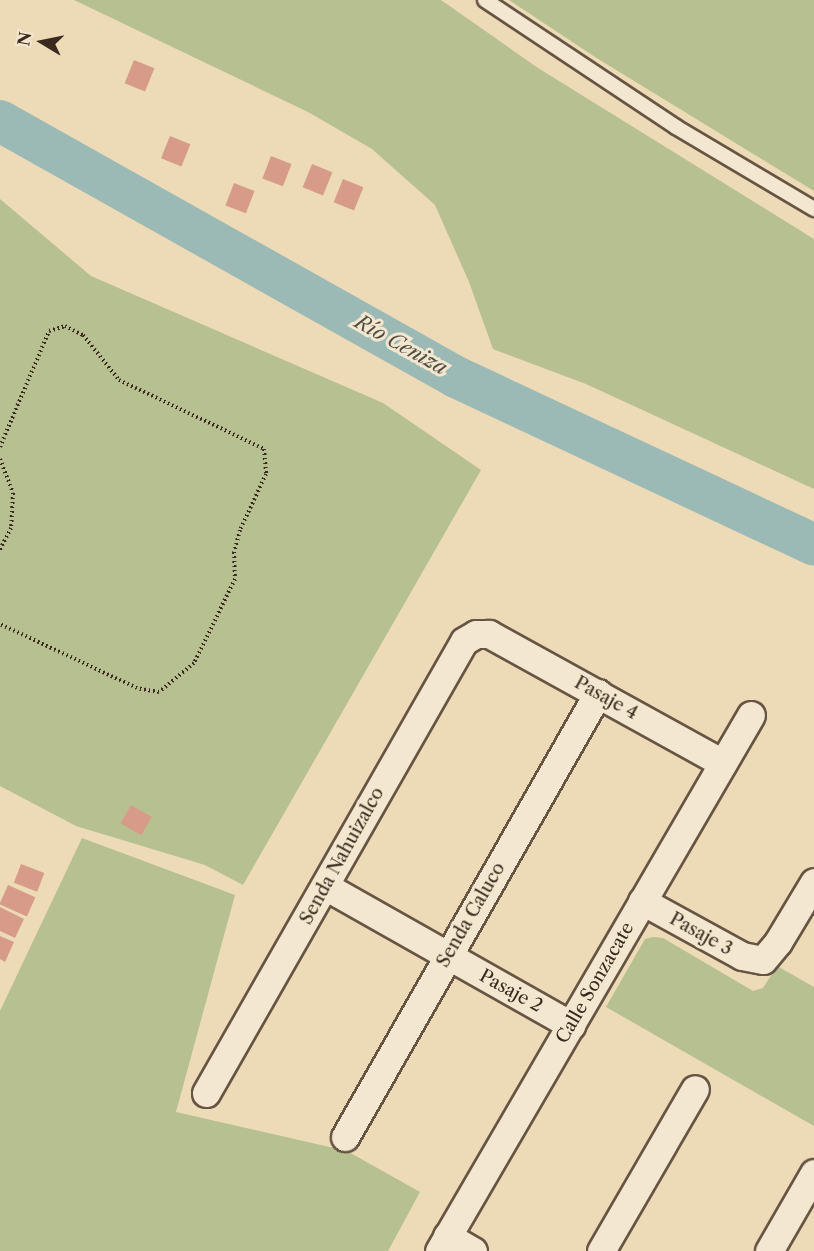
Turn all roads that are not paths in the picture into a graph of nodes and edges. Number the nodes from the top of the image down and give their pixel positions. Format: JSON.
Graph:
{"nodes":[{"id":1,"x":485,"y":0,"type":"edge"},
{"id":2,"x":814,"y":209,"type":"edge"},
{"id":3,"x":489,"y":634,"type":"joint"},
{"id":4,"x":598,"y":693,"type":"junction"},
{"id":5,"x":751,"y":715,"type":"dead end"},
{"id":6,"x":723,"y":763,"type":"junction"},
{"id":7,"x":814,"y":882,"type":"edge"},
{"id":8,"x":326,"y":886,"type":"junction"},
{"id":9,"x":642,"y":901,"type":"junction"},
{"id":10,"x":447,"y":956,"type":"junction"},
{"id":11,"x":571,"y":1025,"type":"junction"},
{"id":12,"x":695,"y":1089,"type":"dead end"},
{"id":13,"x":206,"y":1093,"type":"dead end"},
{"id":14,"x":345,"y":1137,"type":"dead end"},
{"id":15,"x":814,"y":1173,"type":"edge"},
{"id":16,"x":443,"y":1244,"type":"edge"},
{"id":17,"x":473,"y":1251,"type":"edge"},
{"id":18,"x":601,"y":1251,"type":"edge"},
{"id":19,"x":769,"y":1251,"type":"edge"}],
"edges":[{"from":1,"to":2,"type":"lane"},
{"from":3,"to":4,"type":"street","name":"Pasaje 4"},
{"from":3,"to":8,"type":"street","name":"Senda Nahuizalco"},
{"from":4,"to":6,"type":"street","name":"Pasaje 4"},
{"from":4,"to":10,"type":"street","name":"Senda Caluco"},
{"from":5,"to":6,"type":"street","name":"Calle Sonzacate"},
{"from":6,"to":9,"type":"street","name":"Calle Sonzacate"},
{"from":7,"to":9,"type":"street","name":"Pasaje 3"},
{"from":8,"to":10,"type":"street","name":"Pasaje 2"},
{"from":8,"to":13,"type":"street","name":"Senda Nahuizalco"},
{"from":9,"to":11,"type":"street","name":"Calle Sonzacate"},
{"from":10,"to":11,"type":"street","name":"Pasaje 2"},
{"from":10,"to":14,"type":"street","name":"Senda Caluco"},
{"from":11,"to":16,"type":"street","name":"Calle Sonzacate"},
{"from":12,"to":18,"type":"street"},
{"from":15,"to":19,"type":"street"},
{"from":16,"to":17,"type":"street"}]}
